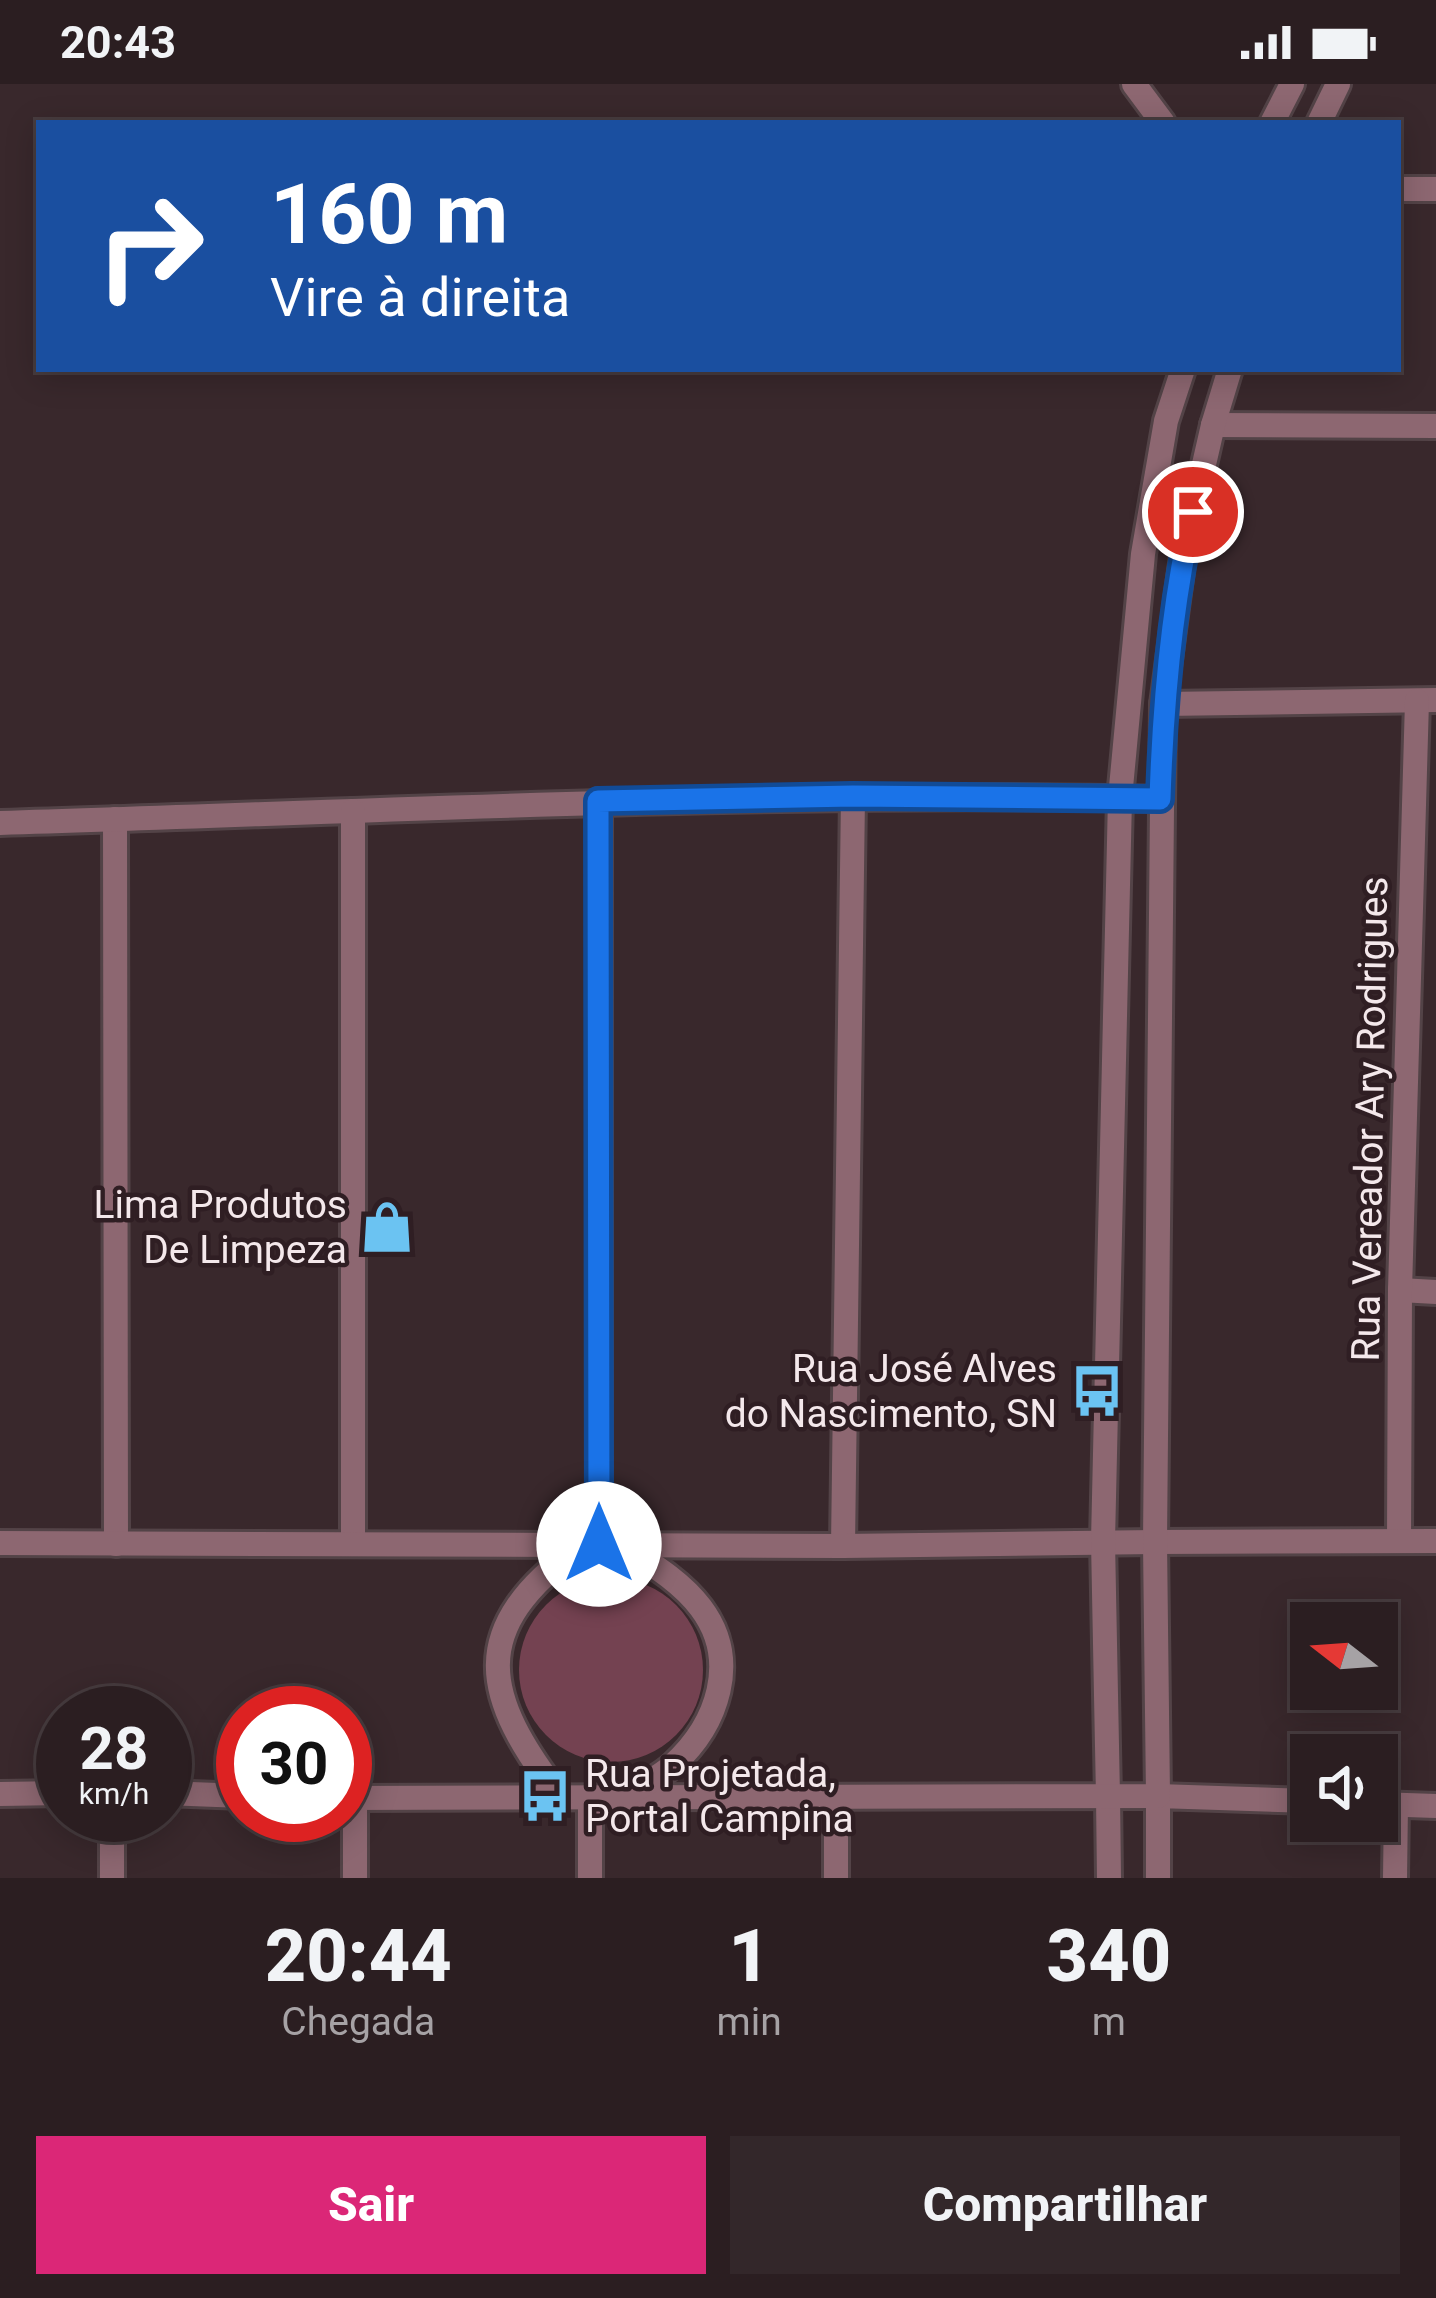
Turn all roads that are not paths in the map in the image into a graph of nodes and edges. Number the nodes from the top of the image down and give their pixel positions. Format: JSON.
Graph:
{"nodes":[{"id":1,"x":1134,"y":84,"type":"edge"},
{"id":2,"x":1292,"y":84,"type":"edge"},
{"id":3,"x":1338,"y":84,"type":"edge"},
{"id":4,"x":1161,"y":120,"type":"edge"},
{"id":5,"x":1274,"y":120,"type":"edge"},
{"id":6,"x":1320,"y":120,"type":"edge"},
{"id":7,"x":1401,"y":189,"type":"edge"},
{"id":8,"x":1436,"y":189,"type":"edge"},
{"id":9,"x":1182,"y":372,"type":"edge"},
{"id":10,"x":1230,"y":372,"type":"edge"},
{"id":11,"x":1213,"y":425,"type":"junction"},
{"id":12,"x":1436,"y":425,"type":"edge"},
{"id":13,"x":1427,"y":700,"type":"edge"},
{"id":14,"x":1163,"y":704,"type":"junction"},
{"id":15,"x":853,"y":796,"type":"junction"},
{"id":16,"x":1120,"y":798,"type":"junction"},
{"id":17,"x":1160,"y":799,"type":"junction"},
{"id":18,"x":598,"y":801,"type":"junction"},
{"id":19,"x":352,"y":811,"type":"junction"},
{"id":20,"x":115,"y":819,"type":"junction"},
{"id":21,"x":0,"y":823,"type":"edge"},
{"id":22,"x":1400,"y":1290,"type":"junction"},
{"id":23,"x":1436,"y":1292,"type":"edge"},
{"id":24,"x":1399,"y":1540,"type":"junction"},
{"id":25,"x":1103,"y":1541,"type":"junction"},
{"id":26,"x":1436,"y":1541,"type":"edge"},
{"id":27,"x":352,"y":1542,"type":"junction"},
{"id":28,"x":1155,"y":1542,"type":"junction"},
{"id":29,"x":0,"y":1544,"type":"edge"},
{"id":30,"x":116,"y":1544,"type":"junction"},
{"id":31,"x":601,"y":1544,"type":"junction"},
{"id":32,"x":843,"y":1546,"type":"junction"},
{"id":33,"x":36,"y":1793,"type":"edge"},
{"id":34,"x":0,"y":1794,"type":"edge"},
{"id":35,"x":1108,"y":1796,"type":"junction"},
{"id":36,"x":1158,"y":1796,"type":"junction"},
{"id":37,"x":561,"y":1798,"type":"junction"},
{"id":38,"x":836,"y":1798,"type":"junction"},
{"id":39,"x":372,"y":1799,"type":"edge"},
{"id":40,"x":590,"y":1800,"type":"junction"},
{"id":41,"x":616,"y":1800,"type":"junction"},
{"id":42,"x":1290,"y":1800,"type":"edge"},
{"id":43,"x":1398,"y":1804,"type":"edge"},
{"id":44,"x":1436,"y":1806,"type":"edge"},
{"id":45,"x":112,"y":1842,"type":"edge"},
{"id":46,"x":353,"y":1842,"type":"edge"},
{"id":47,"x":1391,"y":1842,"type":"edge"},
{"id":48,"x":112,"y":1878,"type":"edge"},
{"id":49,"x":355,"y":1878,"type":"edge"},
{"id":50,"x":590,"y":1878,"type":"edge"},
{"id":51,"x":836,"y":1878,"type":"edge"},
{"id":52,"x":1108,"y":1878,"type":"edge"},
{"id":53,"x":1158,"y":1878,"type":"edge"},
{"id":54,"x":1395,"y":1878,"type":"edge"}],
"edges":[{"from":1,"to":4,"type":"street"},
{"from":2,"to":5,"type":"street"},
{"from":3,"to":6,"type":"street"},
{"from":7,"to":8,"type":"street"},
{"from":9,"to":16,"type":"street"},
{"from":10,"to":11,"type":"street"},
{"from":11,"to":12,"type":"street"},
{"from":11,"to":14,"type":"street"},
{"from":13,"to":14,"type":"street"},
{"from":13,"to":22,"type":"street","name":"Rua Vereador Ary Rodrigues"},
{"from":14,"to":17,"type":"street"},
{"from":15,"to":16,"type":"street"},
{"from":15,"to":18,"type":"street"},
{"from":15,"to":32,"type":"street"},
{"from":16,"to":17,"type":"street"},
{"from":16,"to":25,"type":"street"},
{"from":17,"to":28,"type":"street"},
{"from":18,"to":19,"type":"street"},
{"from":18,"to":31,"type":"street"},
{"from":19,"to":20,"type":"street"},
{"from":19,"to":27,"type":"street"},
{"from":20,"to":21,"type":"street"},
{"from":20,"to":30,"type":"street"},
{"from":22,"to":23,"type":"street"},
{"from":22,"to":24,"type":"street","name":"Rua Vereador Ary Rodrigues"},
{"from":24,"to":26,"type":"street"},
{"from":24,"to":28,"type":"street"},
{"from":25,"to":28,"type":"street"},
{"from":25,"to":32,"type":"street"},
{"from":25,"to":35,"type":"street"},
{"from":27,"to":30,"type":"street"},
{"from":27,"to":31,"type":"street"},
{"from":28,"to":36,"type":"street"},
{"from":29,"to":30,"type":"street"},
{"from":31,"to":32,"type":"street"},
{"from":31,"to":37,"type":"street"},
{"from":31,"to":41,"type":"street"},
{"from":33,"to":34,"type":"street"},
{"from":35,"to":36,"type":"street"},
{"from":35,"to":38,"type":"street"},
{"from":35,"to":52,"type":"street"},
{"from":36,"to":42,"type":"street"},
{"from":36,"to":53,"type":"street"},
{"from":37,"to":39,"type":"street"},
{"from":37,"to":40,"type":"street"},
{"from":38,"to":41,"type":"street"},
{"from":38,"to":51,"type":"street"},
{"from":40,"to":41,"type":"street"},
{"from":40,"to":50,"type":"street"},
{"from":43,"to":44,"type":"street"},
{"from":45,"to":48,"type":"street"},
{"from":46,"to":49,"type":"street"},
{"from":47,"to":54,"type":"street"}]}
